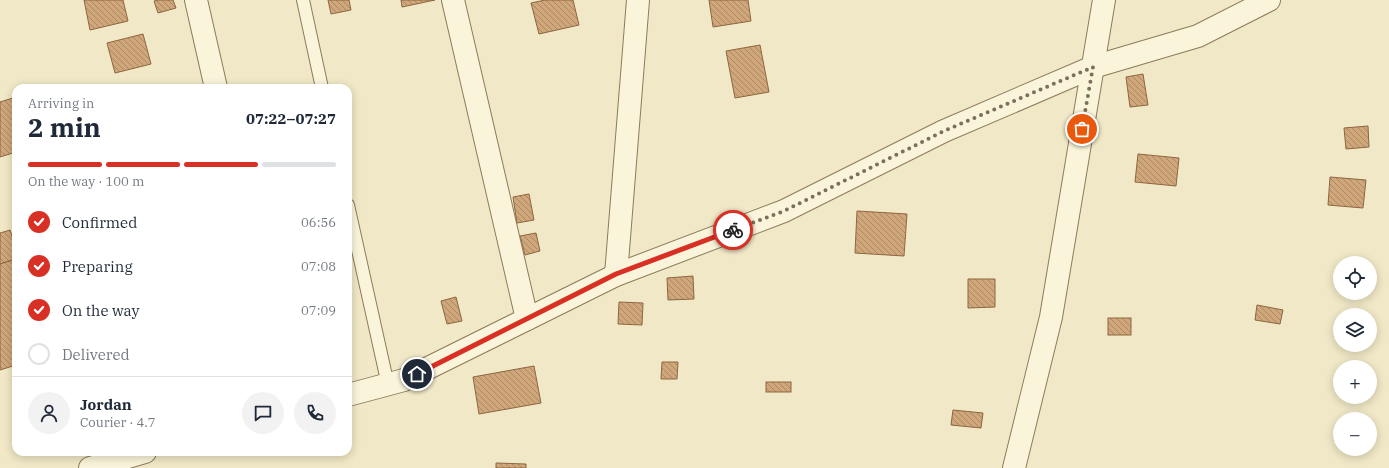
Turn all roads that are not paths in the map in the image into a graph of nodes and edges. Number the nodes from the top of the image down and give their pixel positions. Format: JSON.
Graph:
{"nodes":[{"id":1,"x":196,"y":0,"type":"edge"},
{"id":2,"x":302,"y":0,"type":"edge"},
{"id":3,"x":454,"y":0,"type":"edge"},
{"id":4,"x":638,"y":0,"type":"edge"},
{"id":5,"x":1104,"y":0,"type":"edge"},
{"id":6,"x":1269,"y":0,"type":"edge"},
{"id":7,"x":1093,"y":67,"type":"junction"},
{"id":8,"x":215,"y":84,"type":"edge"},
{"id":9,"x":321,"y":84,"type":"edge"},
{"id":10,"x":352,"y":223,"type":"edge"},
{"id":11,"x":616,"y":274,"type":"junction"},
{"id":12,"x":526,"y":319,"type":"junction"},
{"id":13,"x":388,"y":385,"type":"junction"},
{"id":14,"x":352,"y":394,"type":"edge"},
{"id":15,"x":131,"y":456,"type":"edge"},
{"id":16,"x":90,"y":468,"type":"edge"},
{"id":17,"x":1014,"y":468,"type":"edge"}],
"edges":[{"from":1,"to":8,"type":"street"},
{"from":2,"to":9,"type":"lane"},
{"from":3,"to":12,"type":"street"},
{"from":4,"to":11,"type":"street"},
{"from":5,"to":7,"type":"street"},
{"from":6,"to":7,"type":"street"},
{"from":7,"to":11,"type":"street"},
{"from":7,"to":17,"type":"street"},
{"from":10,"to":13,"type":"lane"},
{"from":11,"to":12,"type":"street"},
{"from":12,"to":13,"type":"street"},
{"from":13,"to":14,"type":"street"},
{"from":15,"to":16,"type":"street"}]}
